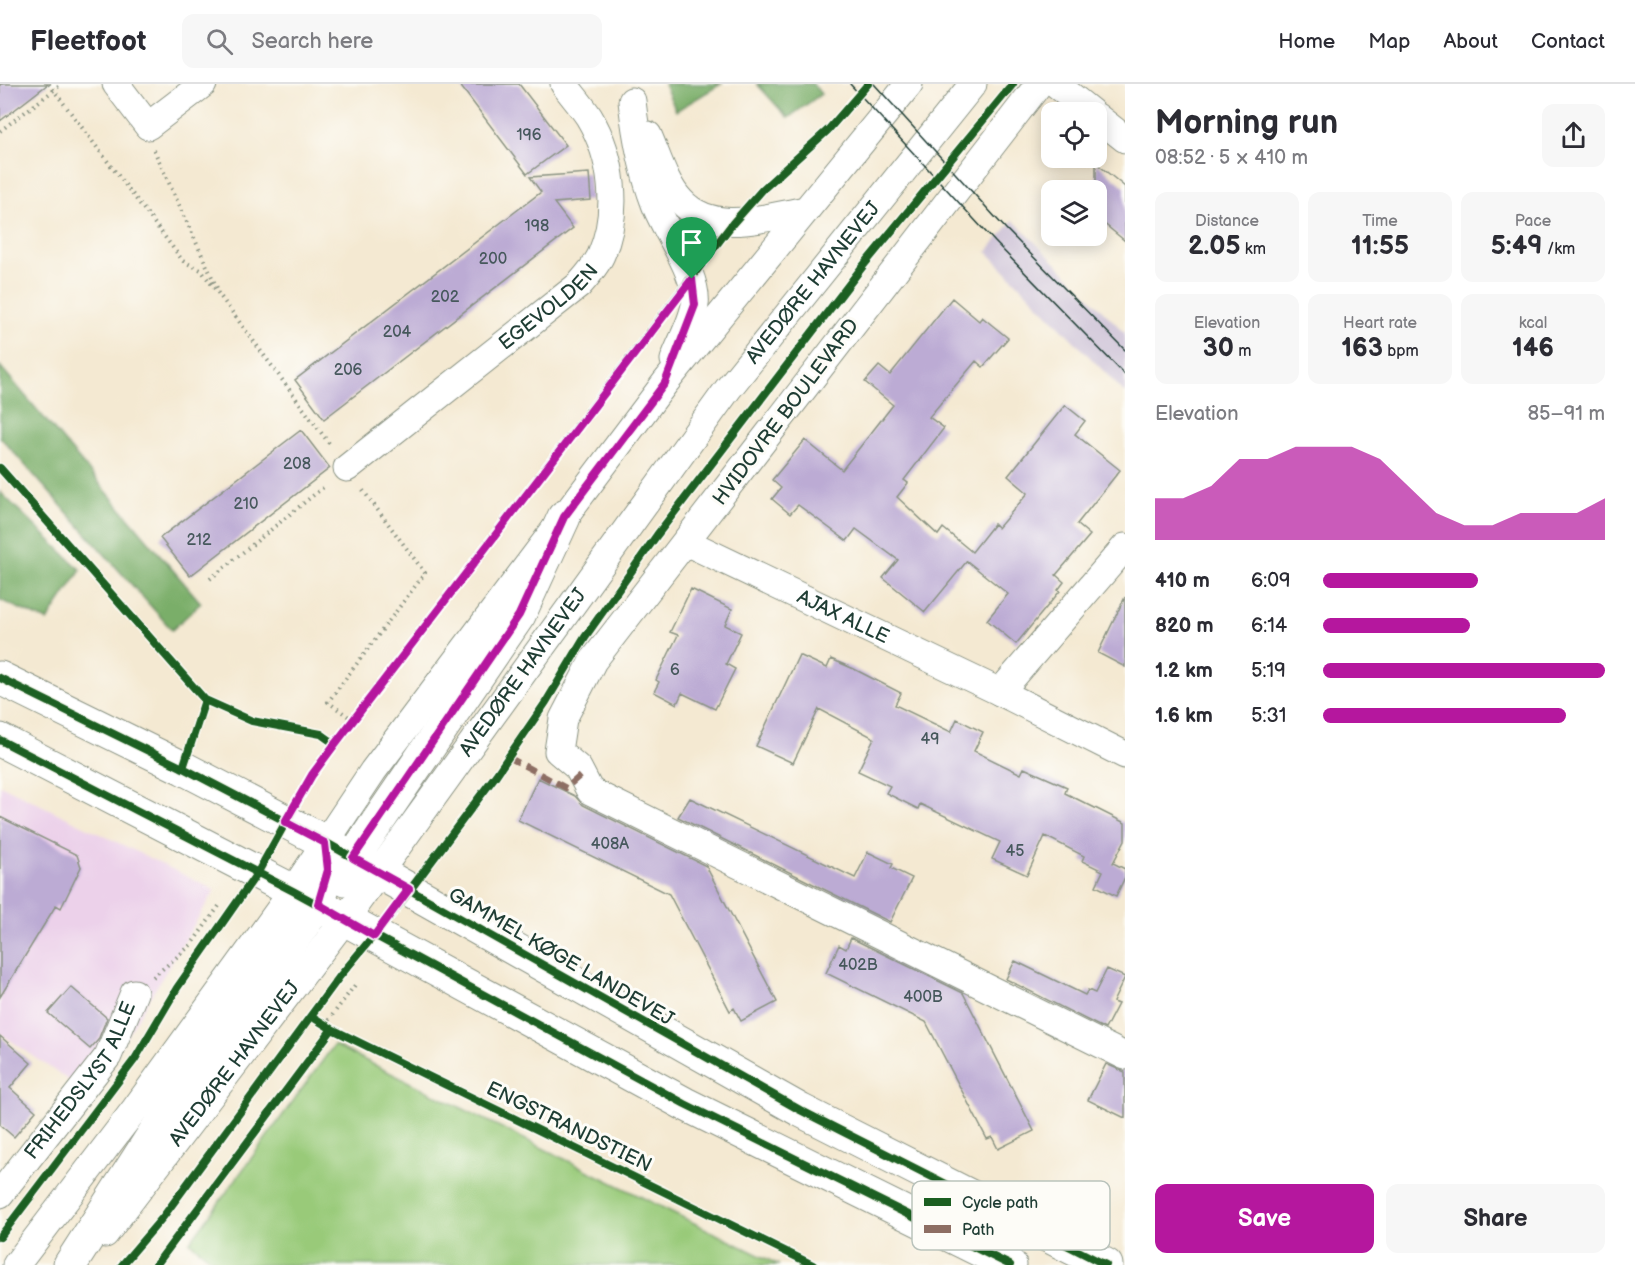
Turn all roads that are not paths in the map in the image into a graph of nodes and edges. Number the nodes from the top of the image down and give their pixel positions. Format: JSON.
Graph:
{"nodes":[{"id":1,"x":116,"y":84,"type":"edge"},
{"id":2,"x":203,"y":84,"type":"edge"},
{"id":3,"x":564,"y":84,"type":"edge"},
{"id":4,"x":909,"y":84,"type":"edge"},
{"id":5,"x":974,"y":84,"type":"edge"},
{"id":6,"x":1039,"y":84,"type":"edge"},
{"id":7,"x":1056,"y":84,"type":"edge"},
{"id":8,"x":629,"y":93,"type":"edge"},
{"id":9,"x":1079,"y":102,"type":"edge"},
{"id":10,"x":1107,"y":125,"type":"edge"},
{"id":11,"x":1125,"y":139,"type":"edge"},
{"id":12,"x":806,"y":210,"type":"junction"},
{"id":13,"x":665,"y":383,"type":"junction"},
{"id":14,"x":348,"y":468,"type":"road end"},
{"id":15,"x":564,"y":517,"type":"junction"},
{"id":16,"x":686,"y":543,"type":"junction"},
{"id":17,"x":1125,"y":547,"type":"edge"},
{"id":18,"x":0,"y":678,"type":"edge"},
{"id":19,"x":1000,"y":692,"type":"junction"},
{"id":20,"x":0,"y":740,"type":"edge"},
{"id":21,"x":1125,"y":755,"type":"edge"},
{"id":22,"x":325,"y":843,"type":"junction"},
{"id":23,"x":365,"y":865,"type":"junction"},
{"id":24,"x":319,"y":905,"type":"junction"},
{"id":25,"x":134,"y":993,"type":"road end"},
{"id":26,"x":1125,"y":1056,"type":"edge"},
{"id":27,"x":940,"y":1181,"type":"edge"},
{"id":28,"x":0,"y":1194,"type":"edge"},
{"id":29,"x":912,"y":1216,"type":"edge"},
{"id":30,"x":980,"y":1250,"type":"edge"},
{"id":31,"x":1076,"y":1250,"type":"edge"},
{"id":32,"x":16,"y":1265,"type":"edge"},
{"id":33,"x":70,"y":1265,"type":"edge"},
{"id":34,"x":79,"y":1265,"type":"edge"},
{"id":35,"x":1010,"y":1265,"type":"edge"},
{"id":36,"x":1106,"y":1265,"type":"edge"}],
"edges":[{"from":1,"to":2,"type":"street"},
{"from":3,"to":14,"type":"street","name":"EGEVOLDEN"},
{"from":4,"to":12,"type":"street"},
{"from":5,"to":23,"type":"street","name":"AVEDØRE HAVNEVEJ"},
{"from":6,"to":16,"type":"street","name":"HVIDOVRE BOULEVARD"},
{"from":7,"to":9,"type":"street"},
{"from":8,"to":12,"type":"street"},
{"from":8,"to":13,"type":"street"},
{"from":10,"to":11,"type":"street"},
{"from":12,"to":13,"type":"street"},
{"from":13,"to":15,"type":"street"},
{"from":15,"to":22,"type":"street"},
{"from":15,"to":23,"type":"main road"},
{"from":16,"to":19,"type":"street","name":"AJAX ALLE"},
{"from":16,"to":26,"type":"street","name":"HVIDOVRE BOULEVARD"},
{"from":17,"to":19,"type":"street"},
{"from":18,"to":22,"type":"main road","name":"GAMMEL KØGE LANDEVEJ"},
{"from":19,"to":21,"type":"street","name":"AJAX ALLE"},
{"from":20,"to":24,"type":"main road"},
{"from":22,"to":23,"type":"main road","name":"GAMMEL KØGE LANDEVEJ"},
{"from":22,"to":24,"type":"main road"},
{"from":23,"to":24,"type":"main road"},
{"from":23,"to":27,"type":"main road","name":"GAMMEL KØGE LANDEVEJ"},
{"from":24,"to":29,"type":"main road"},
{"from":24,"to":32,"type":"street"},
{"from":24,"to":33,"type":"main road"},
{"from":24,"to":34,"type":"street","name":"AVEDØRE HAVNEVEJ"},
{"from":25,"to":28,"type":"street","name":"FRIHEDSLYST ALLE"},
{"from":30,"to":35,"type":"main road"},
{"from":31,"to":36,"type":"main road","name":"GAMMEL KØGE LANDEVEJ"}]}
